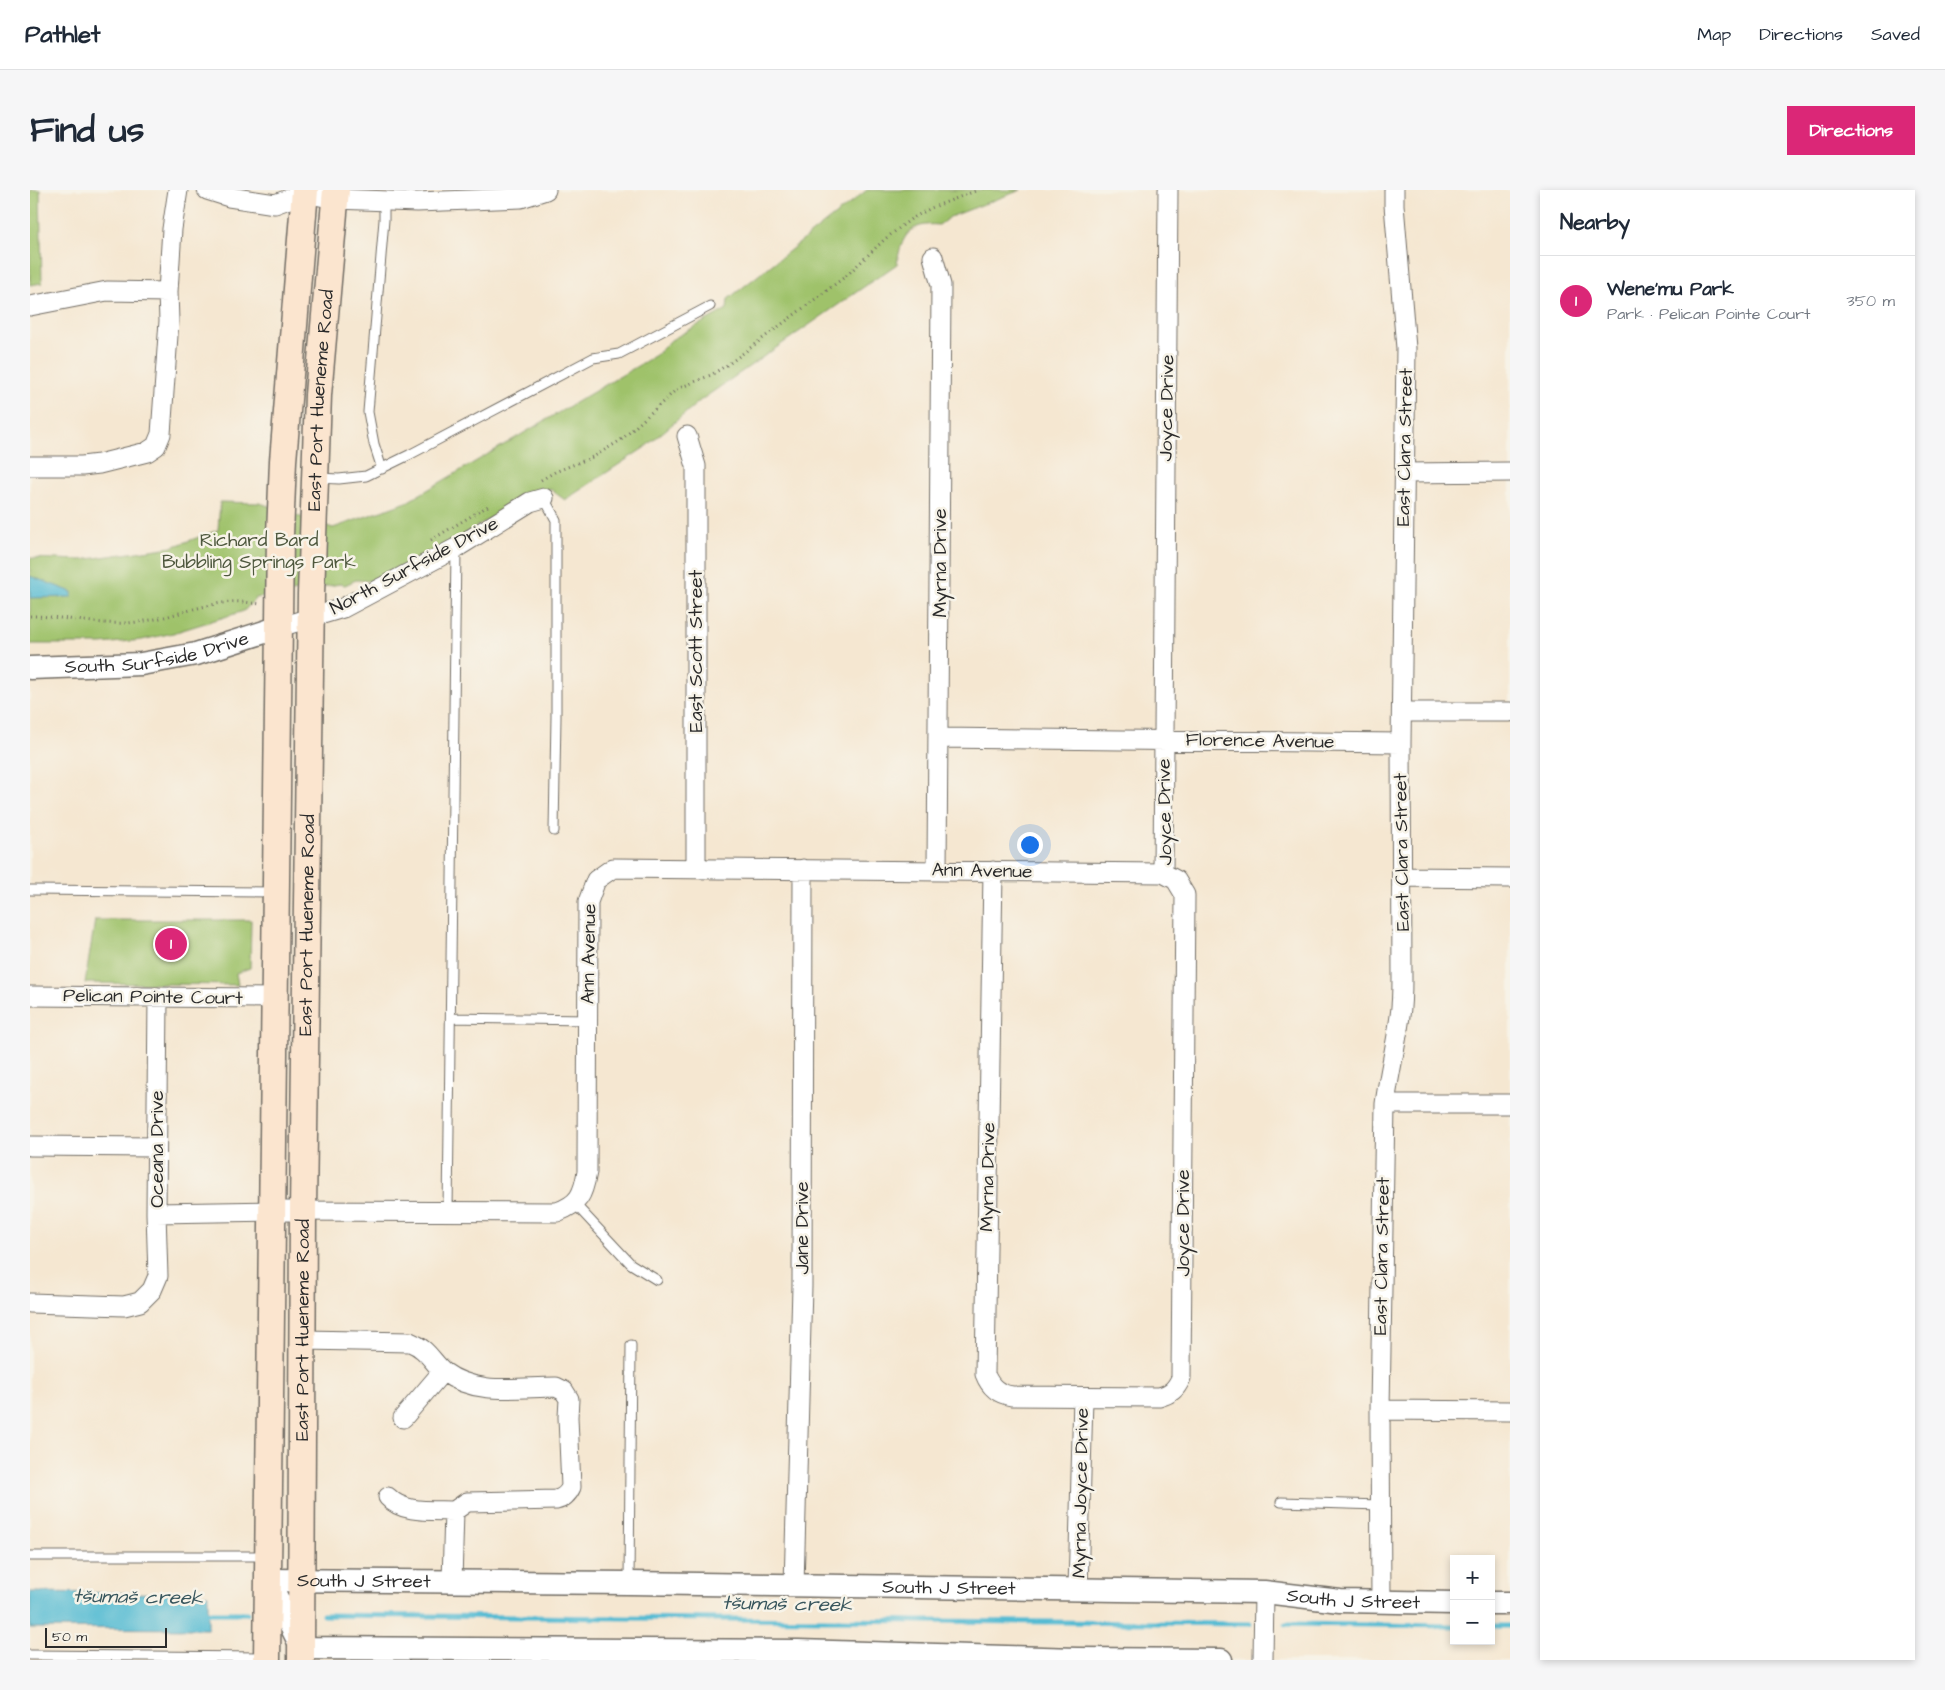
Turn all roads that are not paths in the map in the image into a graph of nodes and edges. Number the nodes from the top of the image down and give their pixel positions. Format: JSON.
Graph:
{"nodes":[{"id":1,"x":178,"y":190,"type":"edge"},
{"id":2,"x":207,"y":190,"type":"edge"},
{"id":3,"x":546,"y":190,"type":"edge"},
{"id":4,"x":1168,"y":190,"type":"edge"},
{"id":5,"x":1394,"y":190,"type":"edge"},
{"id":6,"x":303,"y":191,"type":"edge"},
{"id":7,"x":336,"y":195,"type":"edge"},
{"id":8,"x":417,"y":196,"type":"edge"},
{"id":9,"x":384,"y":201,"type":"junction"},
{"id":10,"x":933,"y":257,"type":"dead end"},
{"id":11,"x":168,"y":292,"type":"junction"},
{"id":12,"x":30,"y":306,"type":"edge"},
{"id":13,"x":710,"y":306,"type":"dead end"},
{"id":14,"x":687,"y":436,"type":"dead end"},
{"id":15,"x":30,"y":466,"type":"edge"},
{"id":16,"x":382,"y":469,"type":"junction"},
{"id":17,"x":1510,"y":472,"type":"edge"},
{"id":18,"x":1405,"y":473,"type":"junction"},
{"id":19,"x":315,"y":478,"type":"junction"},
{"id":20,"x":542,"y":490,"type":"joint"},
{"id":21,"x":456,"y":548,"type":"junction"},
{"id":22,"x":310,"y":618,"type":"junction"},
{"id":23,"x":280,"y":627,"type":"junction"},
{"id":24,"x":30,"y":668,"type":"edge"},
{"id":25,"x":1402,"y":712,"type":"junction"},
{"id":26,"x":1510,"y":712,"type":"edge"},
{"id":27,"x":939,"y":738,"type":"junction"},
{"id":28,"x":1164,"y":740,"type":"junction"},
{"id":29,"x":1400,"y":743,"type":"junction"},
{"id":30,"x":554,"y":831,"type":"dead end"},
{"id":31,"x":696,"y":868,"type":"junction"},
{"id":32,"x":803,"y":869,"type":"junction"},
{"id":33,"x":937,"y":870,"type":"junction"},
{"id":34,"x":993,"y":871,"type":"junction"},
{"id":35,"x":1163,"y":873,"type":"junction"},
{"id":36,"x":1402,"y":877,"type":"junction"},
{"id":37,"x":1510,"y":878,"type":"edge"},
{"id":38,"x":30,"y":890,"type":"edge"},
{"id":39,"x":276,"y":892,"type":"junction"},
{"id":40,"x":30,"y":996,"type":"edge"},
{"id":41,"x":158,"y":998,"type":"junction"},
{"id":42,"x":275,"y":998,"type":"junction"},
{"id":43,"x":450,"y":1018,"type":"junction"},
{"id":44,"x":588,"y":1020,"type":"junction"},
{"id":45,"x":1385,"y":1104,"type":"junction"},
{"id":46,"x":1510,"y":1104,"type":"edge"},
{"id":47,"x":30,"y":1146,"type":"edge"},
{"id":48,"x":156,"y":1147,"type":"junction"},
{"id":49,"x":574,"y":1203,"type":"junction"},
{"id":50,"x":273,"y":1211,"type":"junction"},
{"id":51,"x":303,"y":1211,"type":"junction"},
{"id":52,"x":448,"y":1211,"type":"junction"},
{"id":53,"x":156,"y":1213,"type":"junction"},
{"id":54,"x":658,"y":1280,"type":"dead end"},
{"id":55,"x":30,"y":1303,"type":"edge"},
{"id":56,"x":304,"y":1340,"type":"junction"},
{"id":57,"x":631,"y":1345,"type":"dead end"},
{"id":58,"x":443,"y":1371,"type":"junction"},
{"id":59,"x":1083,"y":1397,"type":"junction"},
{"id":60,"x":1380,"y":1410,"type":"junction"},
{"id":61,"x":1510,"y":1411,"type":"edge"},
{"id":62,"x":403,"y":1418,"type":"dead end"},
{"id":63,"x":388,"y":1497,"type":"dead end"},
{"id":64,"x":1281,"y":1502,"type":"dead end"},
{"id":65,"x":1380,"y":1509,"type":"junction"},
{"id":66,"x":454,"y":1511,"type":"junction"},
{"id":67,"x":30,"y":1556,"type":"edge"},
{"id":68,"x":268,"y":1568,"type":"junction"},
{"id":69,"x":300,"y":1580,"type":"junction"},
{"id":70,"x":452,"y":1582,"type":"junction"},
{"id":71,"x":629,"y":1583,"type":"junction"},
{"id":72,"x":794,"y":1586,"type":"junction"},
{"id":73,"x":1078,"y":1590,"type":"junction"},
{"id":74,"x":1264,"y":1592,"type":"junction"},
{"id":75,"x":1382,"y":1602,"type":"junction"},
{"id":76,"x":1450,"y":1603,"type":"edge"},
{"id":77,"x":1495,"y":1603,"type":"edge"},
{"id":78,"x":1510,"y":1604,"type":"edge"},
{"id":79,"x":302,"y":1654,"type":"edge"},
{"id":80,"x":454,"y":1654,"type":"edge"},
{"id":81,"x":506,"y":1654,"type":"edge"},
{"id":82,"x":649,"y":1656,"type":"edge"},
{"id":83,"x":798,"y":1656,"type":"edge"},
{"id":84,"x":33,"y":1657,"type":"edge"},
{"id":85,"x":199,"y":1658,"type":"edge"},
{"id":86,"x":268,"y":1659,"type":"edge"},
{"id":87,"x":1221,"y":1660,"type":"edge"},
{"id":88,"x":1263,"y":1660,"type":"edge"}],
"edges":[{"from":1,"to":11,"type":"street"},
{"from":2,"to":6,"type":"street"},
{"from":3,"to":8,"type":"street"},
{"from":4,"to":28,"type":"street","name":"Joyce Drive"},
{"from":5,"to":18,"type":"street","name":"East Clara Street"},
{"from":6,"to":7,"type":"street"},
{"from":6,"to":23,"type":"main road","name":"East Port Hueneme Road"},
{"from":7,"to":9,"type":"street"},
{"from":7,"to":19,"type":"main road","name":"East Port Hueneme Road"},
{"from":8,"to":9,"type":"street"},
{"from":9,"to":16,"type":"lane"},
{"from":10,"to":27,"type":"street","name":"Myrna Drive"},
{"from":11,"to":12,"type":"street"},
{"from":11,"to":15,"type":"street"},
{"from":13,"to":16,"type":"lane"},
{"from":14,"to":31,"type":"street","name":"East Scott Street"},
{"from":16,"to":19,"type":"lane"},
{"from":17,"to":18,"type":"street"},
{"from":18,"to":25,"type":"street","name":"East Clara Street"},
{"from":19,"to":22,"type":"main road","name":"East Port Hueneme Road"},
{"from":20,"to":21,"type":"street","name":"North Surfside Drive"},
{"from":20,"to":30,"type":"lane"},
{"from":21,"to":22,"type":"street","name":"North Surfside Drive"},
{"from":21,"to":43,"type":"lane"},
{"from":22,"to":23,"type":"street","name":"North Surfside Drive"},
{"from":22,"to":51,"type":"main road","name":"East Port Hueneme Road"},
{"from":23,"to":24,"type":"street","name":"South Surfside Drive"},
{"from":23,"to":39,"type":"main road","name":"East Port Hueneme Road"},
{"from":25,"to":26,"type":"street"},
{"from":25,"to":29,"type":"street","name":"East Clara Street"},
{"from":27,"to":28,"type":"street","name":"Florence Avenue"},
{"from":27,"to":33,"type":"street","name":"Myrna Drive"},
{"from":28,"to":29,"type":"street","name":"Florence Avenue"},
{"from":28,"to":35,"type":"street","name":"Joyce Drive"},
{"from":29,"to":36,"type":"street","name":"East Clara Street"},
{"from":31,"to":32,"type":"street","name":"Ann Avenue"},
{"from":31,"to":44,"type":"street","name":"Ann Avenue"},
{"from":32,"to":33,"type":"street","name":"Ann Avenue"},
{"from":32,"to":72,"type":"street","name":"Jane Drive"},
{"from":33,"to":34,"type":"street","name":"Ann Avenue"},
{"from":34,"to":35,"type":"street","name":"Ann Avenue"},
{"from":34,"to":59,"type":"street","name":"Myrna Drive"},
{"from":35,"to":59,"type":"street","name":"Joyce Drive"},
{"from":36,"to":37,"type":"street"},
{"from":36,"to":45,"type":"street","name":"East Clara Street"},
{"from":38,"to":39,"type":"lane"},
{"from":39,"to":42,"type":"main road","name":"East Port Hueneme Road"},
{"from":40,"to":41,"type":"street","name":"Pelican Pointe Court"},
{"from":41,"to":42,"type":"street","name":"Pelican Pointe Court"},
{"from":41,"to":48,"type":"street","name":"Oceana Drive"},
{"from":42,"to":50,"type":"main road","name":"East Port Hueneme Road"},
{"from":43,"to":44,"type":"lane"},
{"from":43,"to":52,"type":"lane"},
{"from":44,"to":49,"type":"street","name":"Ann Avenue"},
{"from":45,"to":46,"type":"street"},
{"from":45,"to":60,"type":"street","name":"East Clara Street"},
{"from":47,"to":48,"type":"street"},
{"from":48,"to":53,"type":"street","name":"Oceana Drive"},
{"from":49,"to":52,"type":"street"},
{"from":49,"to":54,"type":"lane"},
{"from":50,"to":51,"type":"street"},
{"from":50,"to":53,"type":"street"},
{"from":50,"to":68,"type":"main road","name":"East Port Hueneme Road"},
{"from":51,"to":52,"type":"street"},
{"from":51,"to":56,"type":"main road","name":"East Port Hueneme Road"},
{"from":53,"to":55,"type":"street","name":"Oceana Drive"},
{"from":56,"to":58,"type":"street"},
{"from":56,"to":69,"type":"main road","name":"East Port Hueneme Road"},
{"from":57,"to":71,"type":"lane"},
{"from":58,"to":62,"type":"street"},
{"from":58,"to":66,"type":"street"},
{"from":59,"to":73,"type":"street","name":"Myrna Joyce Drive"},
{"from":60,"to":61,"type":"street"},
{"from":60,"to":65,"type":"street","name":"East Clara Street"},
{"from":63,"to":66,"type":"street"},
{"from":64,"to":65,"type":"lane"},
{"from":65,"to":75,"type":"street","name":"East Clara Street"},
{"from":66,"to":70,"type":"street"},
{"from":67,"to":68,"type":"lane"},
{"from":68,"to":69,"type":"street","name":"South J Street"},
{"from":68,"to":79,"type":"street","name":"South J Street"},
{"from":68,"to":86,"type":"main road","name":"East Port Hueneme Road"},
{"from":69,"to":70,"type":"street","name":"South J Street"},
{"from":69,"to":79,"type":"main road","name":"East Port Hueneme Road"},
{"from":70,"to":71,"type":"street","name":"South J Street"},
{"from":71,"to":72,"type":"street","name":"South J Street"},
{"from":72,"to":73,"type":"street","name":"South J Street"},
{"from":73,"to":74,"type":"street","name":"South J Street"},
{"from":74,"to":75,"type":"street","name":"South J Street"},
{"from":74,"to":88,"type":"street"},
{"from":75,"to":76,"type":"street","name":"South J Street"},
{"from":77,"to":78,"type":"street"},
{"from":79,"to":80,"type":"street"},
{"from":80,"to":81,"type":"street"},
{"from":81,"to":82,"type":"street"},
{"from":82,"to":83,"type":"street"},
{"from":83,"to":87,"type":"street"},
{"from":84,"to":85,"type":"lane"},
{"from":85,"to":86,"type":"lane"}]}
